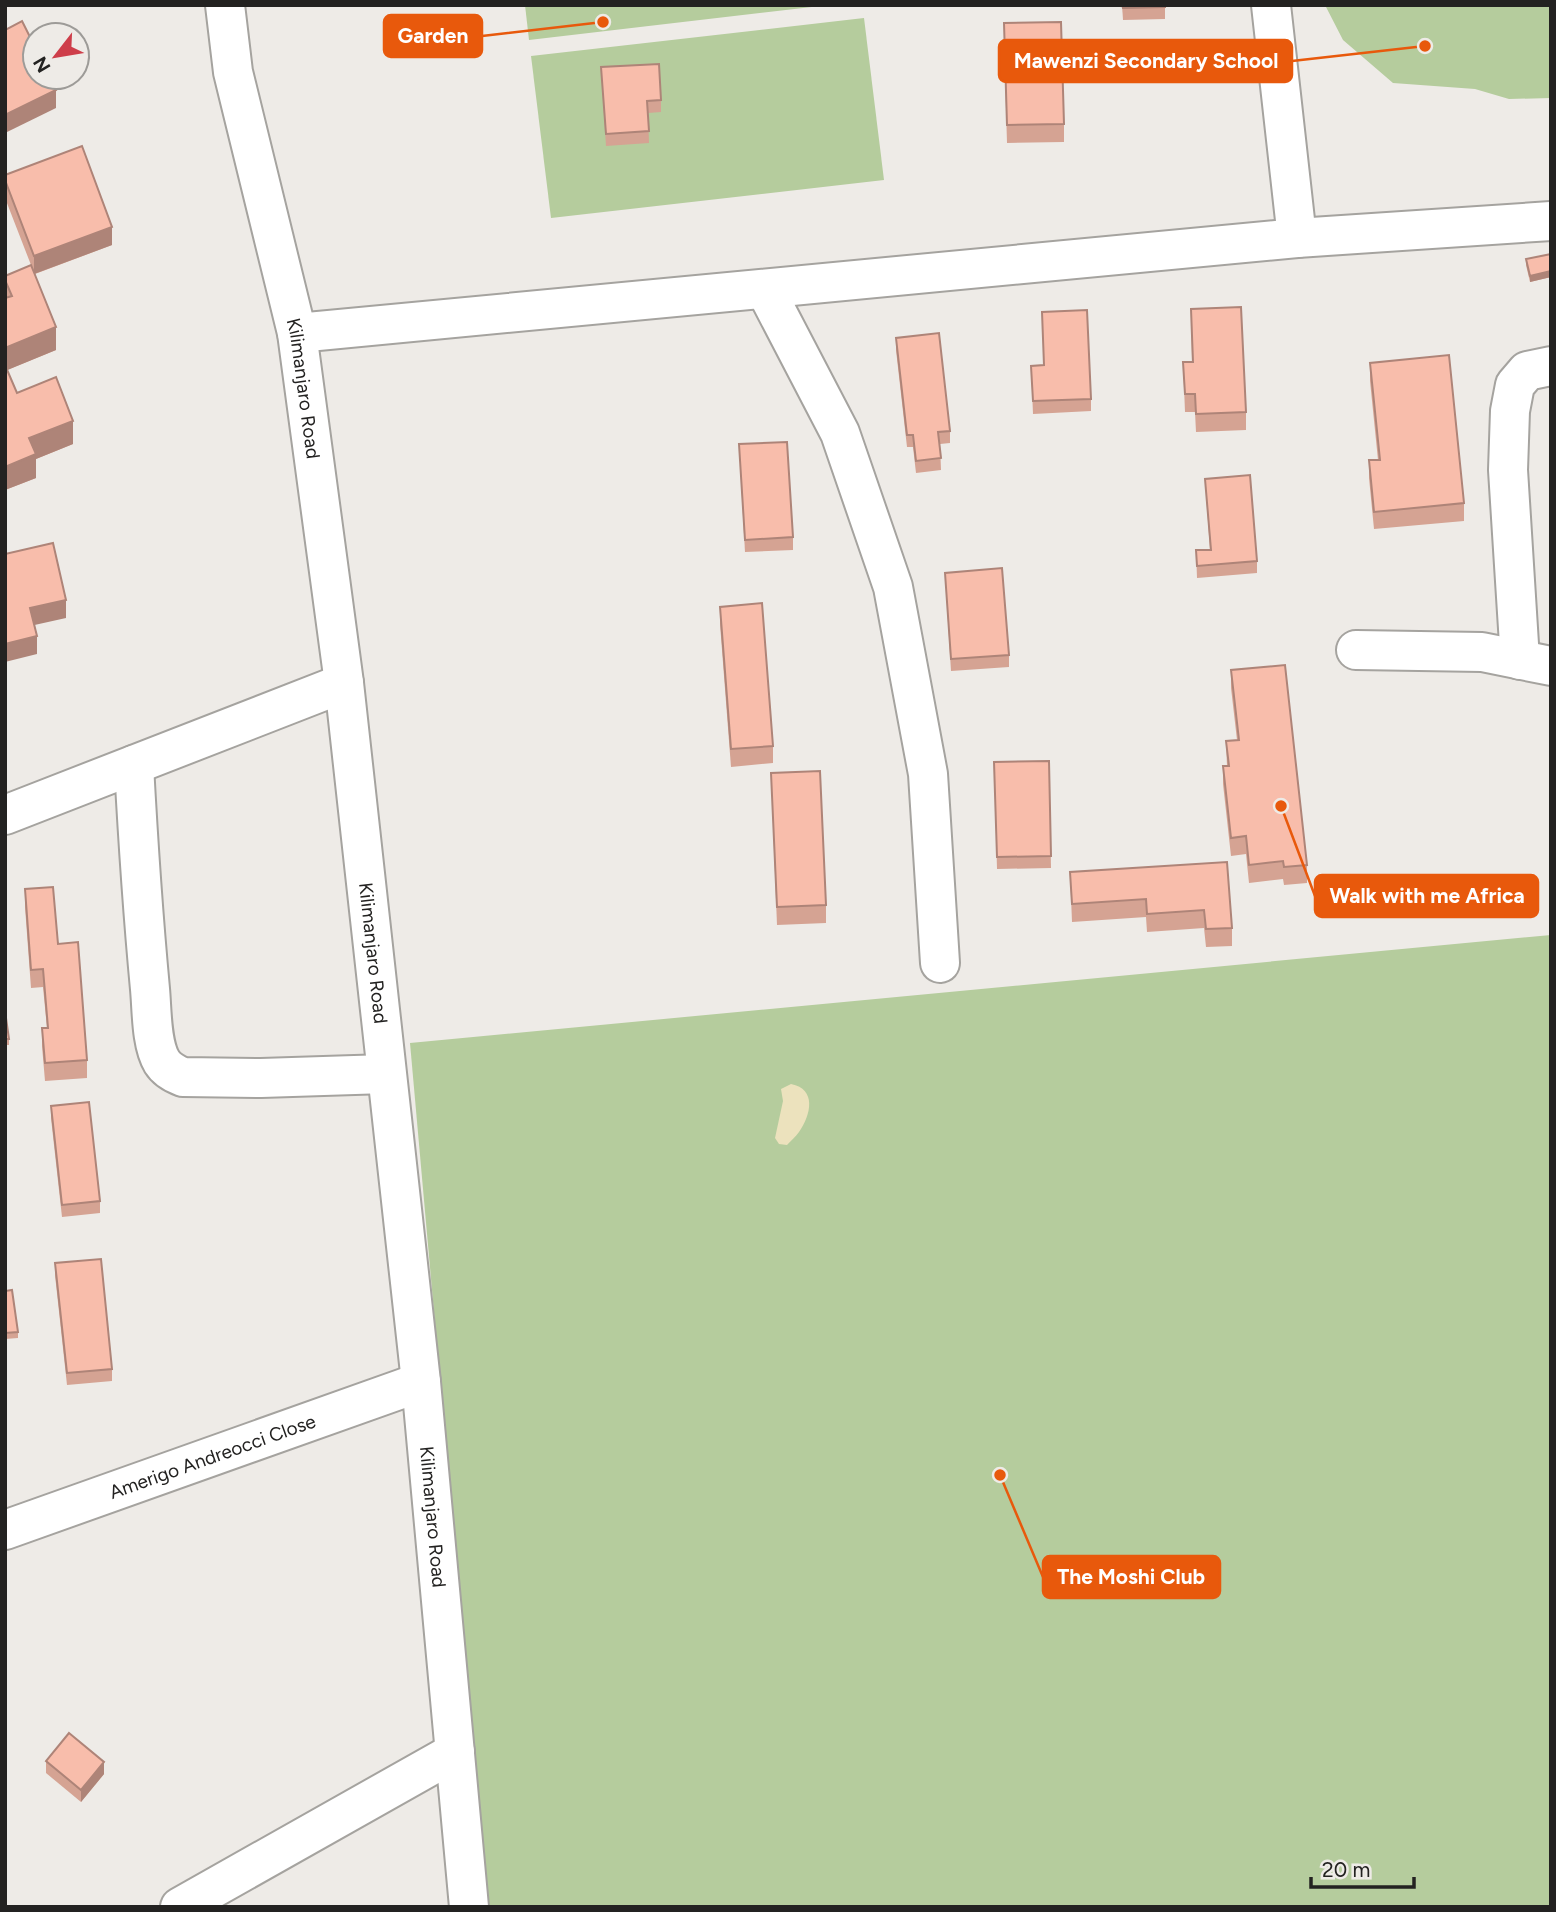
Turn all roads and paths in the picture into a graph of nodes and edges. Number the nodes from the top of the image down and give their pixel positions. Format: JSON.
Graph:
{"nodes":[{"id":1,"x":225,"y":5,"type":"edge"},
{"id":2,"x":1271,"y":5,"type":"edge"},
{"id":3,"x":1551,"y":221,"type":"edge"},
{"id":4,"x":1297,"y":238,"type":"junction"},
{"id":5,"x":765,"y":289,"type":"junction"},
{"id":6,"x":297,"y":333,"type":"junction"},
{"id":7,"x":1551,"y":366,"type":"edge"},
{"id":8,"x":1356,"y":650,"type":"dead end"},
{"id":9,"x":1535,"y":663,"type":"edge"},
{"id":10,"x":344,"y":683,"type":"junction"},
{"id":11,"x":134,"y":765,"type":"junction"},
{"id":12,"x":5,"y":815,"type":"edge"},
{"id":13,"x":940,"y":963,"type":"dead end"},
{"id":14,"x":386,"y":1074,"type":"junction"},
{"id":15,"x":421,"y":1382,"type":"junction"},
{"id":16,"x":5,"y":1530,"type":"edge"},
{"id":17,"x":455,"y":1752,"type":"junction"},
{"id":18,"x":180,"y":1907,"type":"edge"},
{"id":19,"x":469,"y":1907,"type":"edge"}],
"edges":[{"from":1,"to":6,"type":"street","name":"Kilimanjaro Road"},
{"from":2,"to":4,"type":"street"},
{"from":3,"to":4,"type":"street"},
{"from":4,"to":5,"type":"street"},
{"from":5,"to":6,"type":"street"},
{"from":5,"to":13,"type":"street"},
{"from":6,"to":10,"type":"street","name":"Kilimanjaro Road"},
{"from":7,"to":9,"type":"street"},
{"from":8,"to":9,"type":"street"},
{"from":10,"to":11,"type":"street"},
{"from":10,"to":14,"type":"street","name":"Kilimanjaro Road"},
{"from":11,"to":12,"type":"street"},
{"from":11,"to":14,"type":"street"},
{"from":14,"to":15,"type":"street","name":"Kilimanjaro Road"},
{"from":15,"to":16,"type":"street","name":"Amerigo Andreocci Close"},
{"from":15,"to":17,"type":"street","name":"Kilimanjaro Road"},
{"from":17,"to":18,"type":"street"},
{"from":17,"to":19,"type":"street","name":"Kilimanjaro Road"}]}
